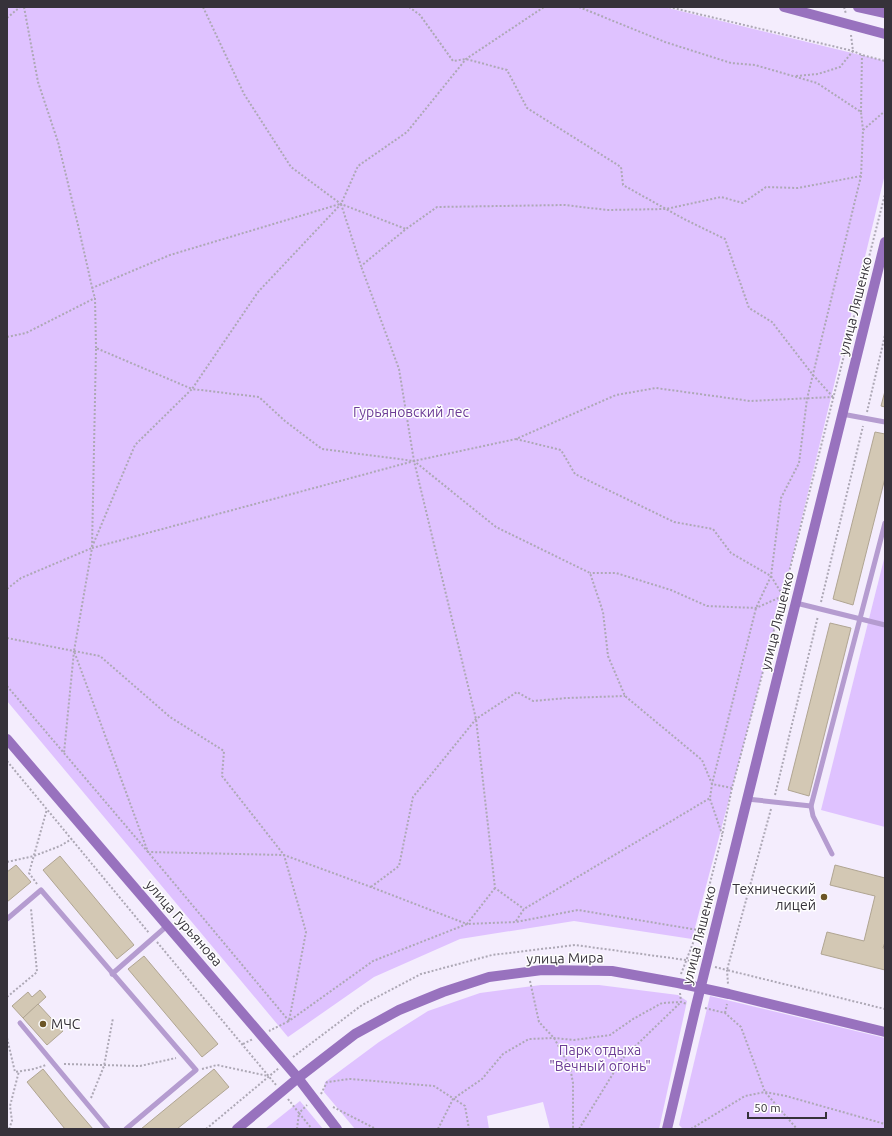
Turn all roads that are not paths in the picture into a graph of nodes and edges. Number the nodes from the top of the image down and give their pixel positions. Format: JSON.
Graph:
{"nodes":[{"id":1,"x":784,"y":7,"type":"edge"},
{"id":2,"x":858,"y":7,"type":"edge"},
{"id":3,"x":885,"y":13,"type":"edge"},
{"id":4,"x":885,"y":34,"type":"edge"},
{"id":5,"x":885,"y":242,"type":"edge"},
{"id":6,"x":842,"y":414,"type":"junction"},
{"id":7,"x":885,"y":422,"type":"edge"},
{"id":8,"x":885,"y":523,"type":"edge"},
{"id":9,"x":796,"y":603,"type":"junction"},
{"id":10,"x":860,"y":618,"type":"junction"},
{"id":11,"x":885,"y":625,"type":"edge"},
{"id":12,"x":7,"y":739,"type":"edge"},
{"id":13,"x":747,"y":799,"type":"junction"},
{"id":14,"x":811,"y":806,"type":"junction"},
{"id":15,"x":832,"y":854,"type":"dead end"},
{"id":16,"x":7,"y":918,"type":"edge"},
{"id":17,"x":168,"y":925,"type":"junction"},
{"id":18,"x":112,"y":974,"type":"junction"},
{"id":19,"x":701,"y":987,"type":"junction"},
{"id":20,"x":20,"y":1023,"type":"dead end"},
{"id":21,"x":885,"y":1032,"type":"edge"},
{"id":22,"x":298,"y":1078,"type":"junction"},
{"id":23,"x":108,"y":1129,"type":"edge"},
{"id":24,"x":126,"y":1129,"type":"edge"},
{"id":25,"x":238,"y":1129,"type":"edge"},
{"id":26,"x":337,"y":1129,"type":"edge"},
{"id":27,"x":667,"y":1129,"type":"edge"}],
"edges":[{"from":1,"to":4,"type":"main road"},
{"from":2,"to":3,"type":"main road"},
{"from":5,"to":6,"type":"main road","name":"улица Ляшенко"},
{"from":6,"to":7,"type":"lane"},
{"from":6,"to":9,"type":"main road","name":"улица Ляшенко"},
{"from":8,"to":10,"type":"lane"},
{"from":9,"to":10,"type":"lane"},
{"from":9,"to":13,"type":"main road","name":"улица Ляшенко"},
{"from":10,"to":11,"type":"lane"},
{"from":10,"to":14,"type":"lane"},
{"from":12,"to":17,"type":"main road","name":"улица Гурьянова"},
{"from":13,"to":14,"type":"lane"},
{"from":13,"to":19,"type":"main road","name":"улица Ляшенко"},
{"from":14,"to":15,"type":"lane"},
{"from":16,"to":18,"type":"lane"},
{"from":17,"to":18,"type":"lane"},
{"from":17,"to":22,"type":"main road","name":"улица Гурьянова"},
{"from":18,"to":24,"type":"lane"},
{"from":19,"to":21,"type":"main road","name":"улица Мира"},
{"from":19,"to":22,"type":"main road","name":"улица Мира"},
{"from":19,"to":27,"type":"main road","name":"улица Ляшенко"},
{"from":20,"to":23,"type":"lane"},
{"from":22,"to":25,"type":"main road","name":"улица Мира"},
{"from":22,"to":26,"type":"main road","name":"улица Гурьянова"}]}
